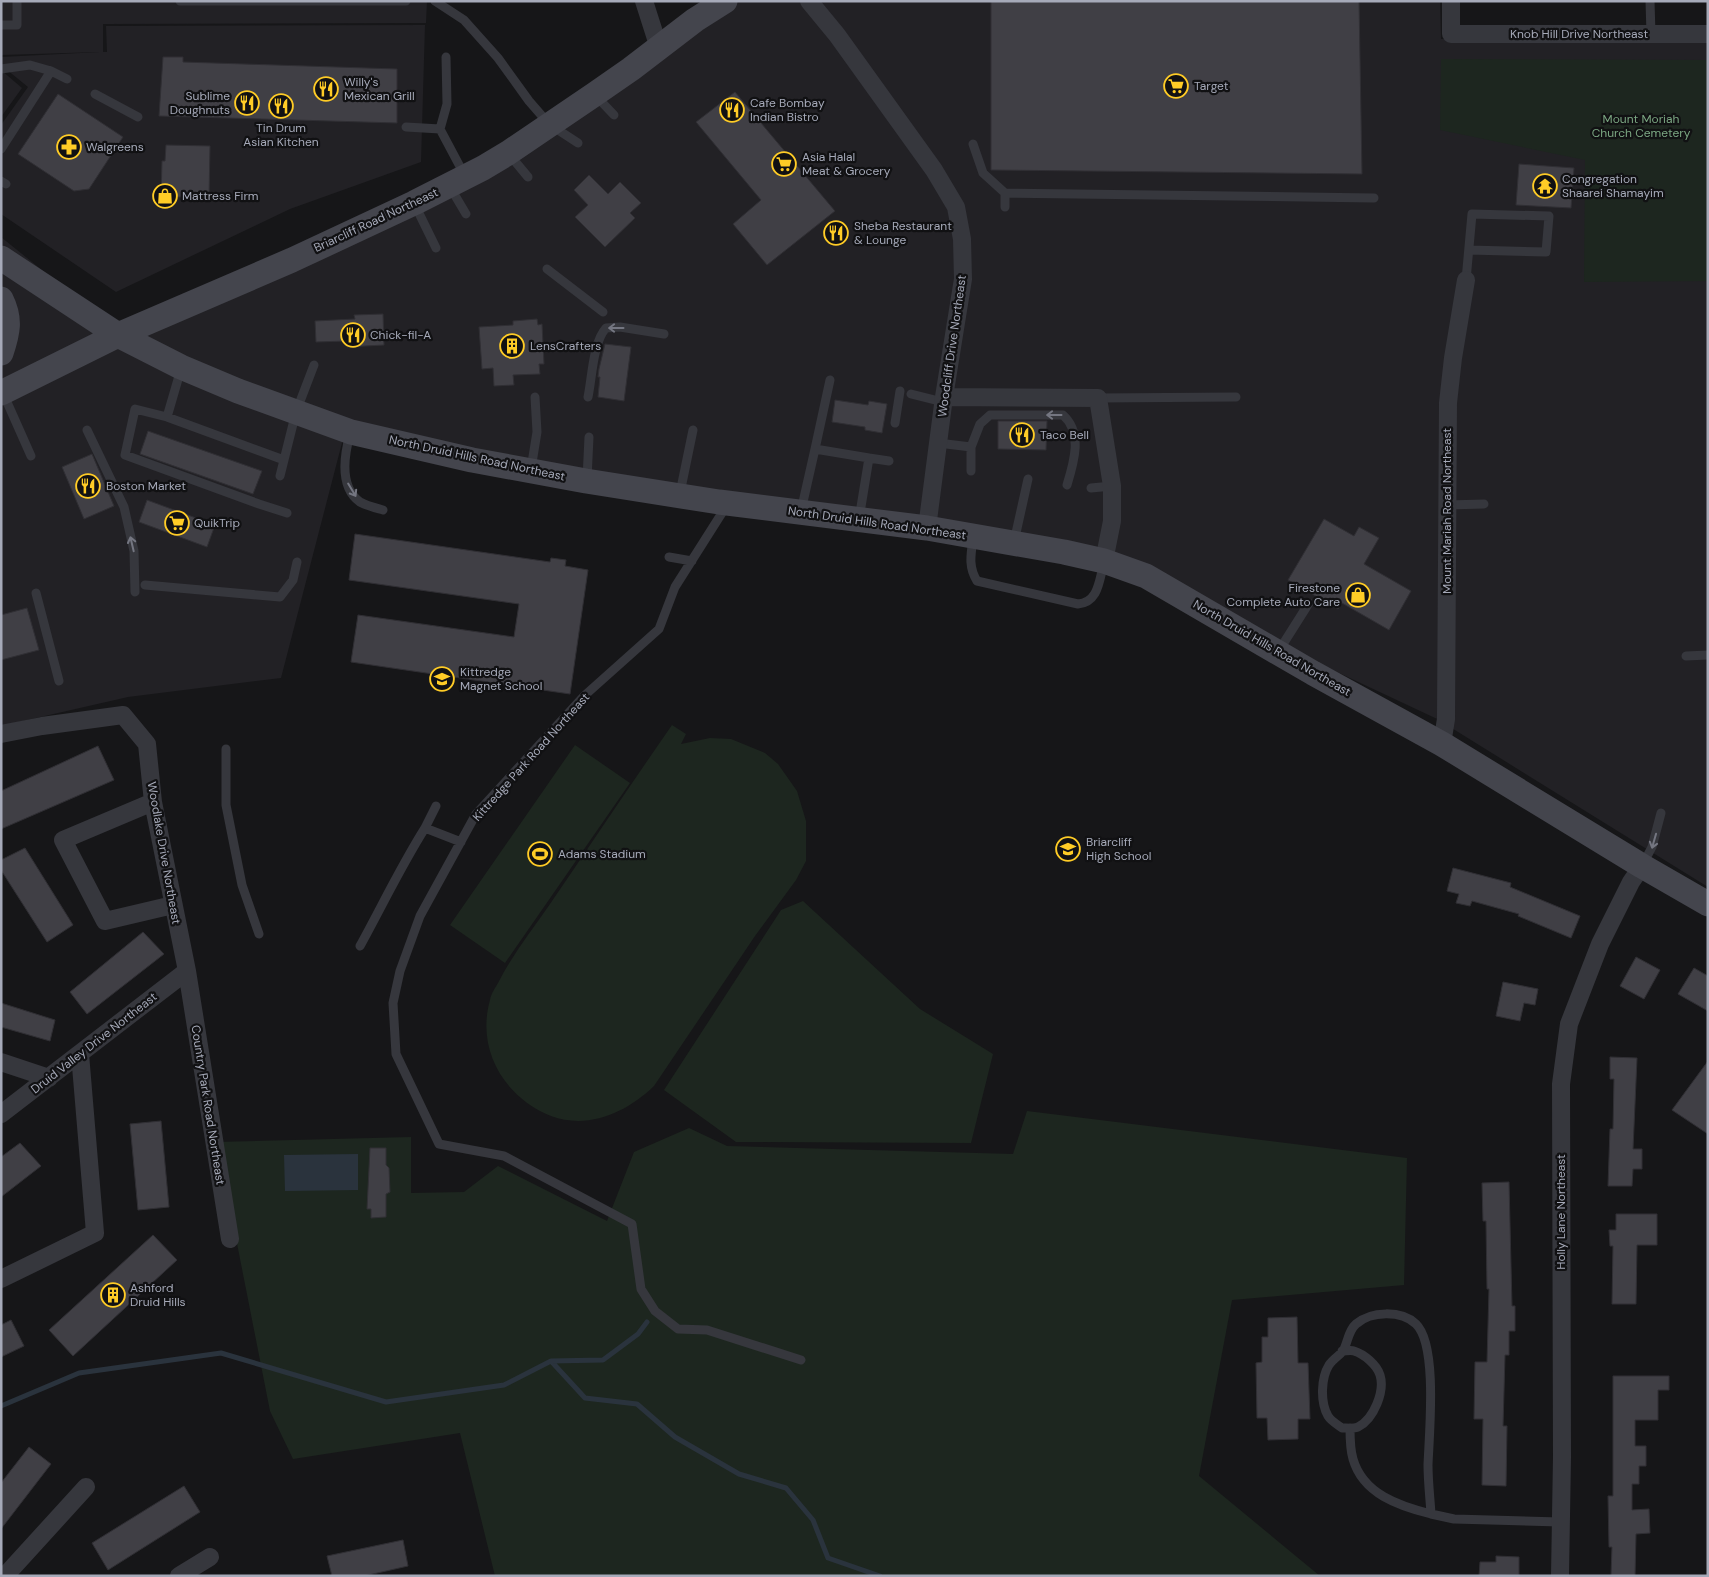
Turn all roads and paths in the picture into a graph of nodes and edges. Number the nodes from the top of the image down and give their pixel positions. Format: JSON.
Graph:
{"nodes":[{"id":1,"x":17,"y":1,"type":"edge"},
{"id":2,"x":180,"y":1,"type":"edge"},
{"id":3,"x":406,"y":1,"type":"edge"},
{"id":4,"x":435,"y":1,"type":"edge"},
{"id":5,"x":644,"y":1,"type":"edge"},
{"id":6,"x":725,"y":1,"type":"edge"},
{"id":7,"x":809,"y":1,"type":"edge"},
{"id":8,"x":1452,"y":1,"type":"edge"},
{"id":9,"x":1650,"y":1,"type":"edge"},
{"id":10,"x":1,"y":25,"type":"edge"},
{"id":11,"x":1651,"y":34,"type":"junction"},
{"id":12,"x":1708,"y":34,"type":"edge"},
{"id":13,"x":659,"y":48,"type":"junction"},
{"id":14,"x":446,"y":57,"type":"dead end"},
{"id":15,"x":1,"y":69,"type":"edge"},
{"id":16,"x":51,"y":71,"type":"junction"},
{"id":17,"x":68,"y":80,"type":"dead end"},
{"id":18,"x":95,"y":94,"type":"dead end"},
{"id":19,"x":595,"y":94,"type":"junction"},
{"id":20,"x":614,"y":115,"type":"dead end"},
{"id":21,"x":138,"y":117,"type":"dead end"},
{"id":22,"x":549,"y":124,"type":"junction"},
{"id":23,"x":406,"y":127,"type":"dead end"},
{"id":24,"x":440,"y":129,"type":"junction"},
{"id":25,"x":578,"y":143,"type":"dead end"},
{"id":26,"x":973,"y":144,"type":"dead end"},
{"id":27,"x":1,"y":149,"type":"edge"},
{"id":28,"x":508,"y":153,"type":"junction"},
{"id":29,"x":528,"y":177,"type":"dead end"},
{"id":30,"x":457,"y":181,"type":"junction"},
{"id":31,"x":1005,"y":192,"type":"junction"},
{"id":32,"x":1374,"y":198,"type":"dead end"},
{"id":33,"x":414,"y":203,"type":"junction"},
{"id":34,"x":1005,"y":208,"type":"dead end"},
{"id":35,"x":466,"y":214,"type":"dead end"},
{"id":36,"x":436,"y":248,"type":"dead end"},
{"id":37,"x":1469,"y":250,"type":"junction"},
{"id":38,"x":1,"y":258,"type":"edge"},
{"id":39,"x":547,"y":269,"type":"dead end"},
{"id":40,"x":1466,"y":280,"type":"joint"},
{"id":41,"x":1,"y":299,"type":"edge"},
{"id":42,"x":603,"y":312,"type":"dead end"},
{"id":43,"x":664,"y":334,"type":"dead end"},
{"id":44,"x":118,"y":335,"type":"junction"},
{"id":45,"x":1,"y":353,"type":"edge"},
{"id":46,"x":314,"y":365,"type":"dead end"},
{"id":47,"x":181,"y":367,"type":"junction"},
{"id":48,"x":830,"y":380,"type":"dead end"},
{"id":49,"x":900,"y":391,"type":"dead end"},
{"id":50,"x":2,"y":393,"type":"edge"},
{"id":51,"x":911,"y":394,"type":"dead end"},
{"id":52,"x":535,"y":397,"type":"dead end"},
{"id":53,"x":1236,"y":397,"type":"dead end"},
{"id":54,"x":588,"y":398,"type":"dead end"},
{"id":55,"x":1098,"y":398,"type":"junction"},
{"id":56,"x":944,"y":400,"type":"junction"},
{"id":57,"x":296,"y":412,"type":"junction"},
{"id":58,"x":167,"y":417,"type":"junction"},
{"id":59,"x":895,"y":423,"type":"dead end"},
{"id":60,"x":87,"y":430,"type":"dead end"},
{"id":61,"x":693,"y":430,"type":"dead end"},
{"id":62,"x":589,"y":437,"type":"dead end"},
{"id":63,"x":348,"y":442,"type":"junction"},
{"id":64,"x":938,"y":443,"type":"junction"},
{"id":65,"x":971,"y":448,"type":"junction"},
{"id":66,"x":815,"y":449,"type":"junction"},
{"id":67,"x":31,"y":456,"type":"dead end"},
{"id":68,"x":869,"y":458,"type":"junction"},
{"id":69,"x":284,"y":460,"type":"junction"},
{"id":70,"x":889,"y":461,"type":"dead end"},
{"id":71,"x":530,"y":470,"type":"junction"},
{"id":72,"x":971,"y":471,"type":"dead end"},
{"id":73,"x":280,"y":476,"type":"dead end"},
{"id":74,"x":1028,"y":479,"type":"dead end"},
{"id":75,"x":586,"y":481,"type":"junction"},
{"id":76,"x":1068,"y":485,"type":"dead end"},
{"id":77,"x":1112,"y":486,"type":"junction"},
{"id":78,"x":1092,"y":488,"type":"dead end"},
{"id":79,"x":680,"y":496,"type":"junction"},
{"id":80,"x":728,"y":503,"type":"junction"},
{"id":81,"x":1484,"y":504,"type":"dead end"},
{"id":82,"x":1448,"y":505,"type":"junction"},
{"id":83,"x":383,"y":510,"type":"dead end"},
{"id":84,"x":800,"y":512,"type":"junction"},
{"id":85,"x":287,"y":513,"type":"dead end"},
{"id":86,"x":859,"y":519,"type":"junction"},
{"id":87,"x":927,"y":528,"type":"junction"},
{"id":88,"x":973,"y":536,"type":"junction"},
{"id":89,"x":1014,"y":543,"type":"junction"},
{"id":90,"x":669,"y":557,"type":"dead end"},
{"id":91,"x":692,"y":561,"type":"junction"},
{"id":92,"x":1104,"y":561,"type":"junction"},
{"id":93,"x":297,"y":562,"type":"dead end"},
{"id":94,"x":145,"y":584,"type":"dead end"},
{"id":95,"x":135,"y":592,"type":"dead end"},
{"id":96,"x":36,"y":593,"type":"dead end"},
{"id":97,"x":1309,"y":603,"type":"dead end"},
{"id":98,"x":1278,"y":652,"type":"junction"},
{"id":99,"x":1686,"y":656,"type":"dead end"},
{"id":100,"x":1708,"y":656,"type":"edge"},
{"id":101,"x":59,"y":681,"type":"dead end"},
{"id":102,"x":1,"y":734,"type":"edge"},
{"id":103,"x":1442,"y":744,"type":"junction"},
{"id":104,"x":226,"y":749,"type":"dead end"},
{"id":105,"x":152,"y":802,"type":"junction"},
{"id":106,"x":436,"y":806,"type":"dead end"},
{"id":107,"x":1661,"y":813,"type":"dead end"},
{"id":108,"x":425,"y":828,"type":"junction"},
{"id":109,"x":461,"y":842,"type":"junction"},
{"id":110,"x":1642,"y":866,"type":"junction"},
{"id":111,"x":1708,"y":904,"type":"edge"},
{"id":112,"x":173,"y":905,"type":"junction"},
{"id":113,"x":259,"y":934,"type":"dead end"},
{"id":114,"x":360,"y":946,"type":"dead end"},
{"id":115,"x":187,"y":971,"type":"junction"},
{"id":116,"x":80,"y":1054,"type":"junction"},
{"id":117,"x":1,"y":1062,"type":"edge"},
{"id":118,"x":49,"y":1078,"type":"junction"},
{"id":119,"x":1,"y":1114,"type":"edge"},
{"id":120,"x":230,"y":1239,"type":"dead end"},
{"id":121,"x":1,"y":1279,"type":"edge"},
{"id":122,"x":1342,"y":1351,"type":"junction"},
{"id":123,"x":801,"y":1360,"type":"dead end"},
{"id":124,"x":1350,"y":1428,"type":"junction"},
{"id":125,"x":86,"y":1486,"type":"dead end"},
{"id":126,"x":1431,"y":1514,"type":"junction"},
{"id":127,"x":1560,"y":1522,"type":"junction"},
{"id":128,"x":210,"y":1557,"type":"dead end"},
{"id":129,"x":5,"y":1576,"type":"edge"},
{"id":130,"x":179,"y":1576,"type":"edge"},
{"id":131,"x":1560,"y":1576,"type":"edge"}],
"edges":[{"from":1,"to":10,"type":"lane"},
{"from":2,"to":3,"type":"lane"},
{"from":4,"to":22,"type":"lane"},
{"from":5,"to":13,"type":"street"},
{"from":6,"to":13,"type":"main road","name":"Briarcliff Road Northeast"},
{"from":7,"to":56,"type":"street","name":"Woodcliff Drive Northeast"},
{"from":8,"to":11,"type":"street","name":"Knob Hill Drive Northeast"},
{"from":9,"to":11,"type":"lane"},
{"from":11,"to":12,"type":"street","name":"Knob Hill Drive Northeast"},
{"from":13,"to":19,"type":"main road","name":"Briarcliff Road Northeast"},
{"from":14,"to":24,"type":"lane"},
{"from":15,"to":16,"type":"lane"},
{"from":16,"to":17,"type":"lane"},
{"from":16,"to":27,"type":"lane"},
{"from":18,"to":21,"type":"lane"},
{"from":19,"to":20,"type":"lane"},
{"from":19,"to":22,"type":"main road","name":"Briarcliff Road Northeast"},
{"from":22,"to":25,"type":"lane"},
{"from":22,"to":28,"type":"main road","name":"Briarcliff Road Northeast"},
{"from":23,"to":24,"type":"lane"},
{"from":24,"to":30,"type":"lane"},
{"from":26,"to":31,"type":"lane"},
{"from":28,"to":29,"type":"lane"},
{"from":28,"to":30,"type":"main road","name":"Briarcliff Road Northeast"},
{"from":30,"to":33,"type":"main road","name":"Briarcliff Road Northeast"},
{"from":30,"to":35,"type":"lane"},
{"from":31,"to":32,"type":"lane"},
{"from":31,"to":34,"type":"lane"},
{"from":33,"to":36,"type":"lane"},
{"from":33,"to":44,"type":"main road","name":"Briarcliff Road Northeast"},
{"from":37,"to":37,"type":"lane"},
{"from":37,"to":40,"type":"lane"},
{"from":38,"to":44,"type":"main road","name":"North Druid Hills Road Northeast"},
{"from":39,"to":42,"type":"lane"},
{"from":40,"to":82,"type":"street","name":"Mount Mariah Road Northeast"},
{"from":41,"to":45,"type":"main road"},
{"from":43,"to":54,"type":"lane","one_way":true},
{"from":44,"to":47,"type":"main road","name":"North Druid Hills Road Northeast"},
{"from":44,"to":50,"type":"main road","name":"Briarcliff Road Northeast"},
{"from":46,"to":57,"type":"lane"},
{"from":47,"to":57,"type":"main road","name":"North Druid Hills Road Northeast"},
{"from":47,"to":58,"type":"lane"},
{"from":48,"to":66,"type":"lane"},
{"from":49,"to":59,"type":"lane"},
{"from":50,"to":67,"type":"lane"},
{"from":51,"to":56,"type":"lane"},
{"from":52,"to":71,"type":"lane"},
{"from":53,"to":55,"type":"lane"},
{"from":55,"to":56,"type":"street"},
{"from":55,"to":77,"type":"street"},
{"from":56,"to":64,"type":"street","name":"Woodcliff Drive Northeast"},
{"from":57,"to":63,"type":"main road","name":"North Druid Hills Road Northeast"},
{"from":57,"to":69,"type":"lane"},
{"from":58,"to":69,"type":"lane"},
{"from":58,"to":85,"type":"lane"},
{"from":95,"to":60,"type":"lane","one_way":true},
{"from":61,"to":79,"type":"lane"},
{"from":62,"to":75,"type":"lane"},
{"from":63,"to":71,"type":"main road","name":"North Druid Hills Road Northeast"},
{"from":63,"to":83,"type":"lane","one_way":true},
{"from":64,"to":65,"type":"lane"},
{"from":64,"to":87,"type":"street","name":"Woodcliff Drive Northeast"},
{"from":65,"to":72,"type":"lane"},
{"from":76,"to":65,"type":"lane","one_way":true},
{"from":66,"to":68,"type":"lane"},
{"from":66,"to":84,"type":"lane"},
{"from":68,"to":70,"type":"lane"},
{"from":68,"to":86,"type":"lane"},
{"from":69,"to":73,"type":"lane"},
{"from":71,"to":75,"type":"main road","name":"North Druid Hills Road Northeast"},
{"from":74,"to":89,"type":"lane"},
{"from":75,"to":79,"type":"main road","name":"North Druid Hills Road Northeast"},
{"from":77,"to":78,"type":"lane"},
{"from":77,"to":92,"type":"street"},
{"from":79,"to":80,"type":"main road","name":"North Druid Hills Road Northeast"},
{"from":80,"to":84,"type":"main road","name":"North Druid Hills Road Northeast"},
{"from":80,"to":91,"type":"lane","name":"Kittredge Park Road Northeast"},
{"from":81,"to":82,"type":"lane"},
{"from":82,"to":103,"type":"street","name":"Mount Mariah Road Northeast"},
{"from":84,"to":86,"type":"main road","name":"North Druid Hills Road Northeast"},
{"from":86,"to":87,"type":"main road","name":"North Druid Hills Road Northeast"},
{"from":87,"to":88,"type":"main road","name":"North Druid Hills Road Northeast"},
{"from":88,"to":89,"type":"main road","name":"North Druid Hills Road Northeast"},
{"from":88,"to":92,"type":"lane"},
{"from":89,"to":92,"type":"main road","name":"North Druid Hills Road Northeast"},
{"from":90,"to":91,"type":"lane"},
{"from":91,"to":109,"type":"lane","name":"Kittredge Park Road Northeast"},
{"from":92,"to":98,"type":"main road","name":"North Druid Hills Road Northeast"},
{"from":93,"to":94,"type":"lane"},
{"from":96,"to":101,"type":"lane"},
{"from":97,"to":98,"type":"lane"},
{"from":98,"to":103,"type":"main road","name":"North Druid Hills Road Northeast"},
{"from":99,"to":100,"type":"lane"},
{"from":102,"to":105,"type":"street","name":"Woodlake Drive Northeast"},
{"from":103,"to":110,"type":"main road","name":"North Druid Hills Road Northeast"},
{"from":104,"to":113,"type":"lane"},
{"from":105,"to":112,"type":"street","name":"Woodlake Drive Northeast"},
{"from":105,"to":112,"type":"street"},
{"from":106,"to":108,"type":"lane"},
{"from":107,"to":110,"type":"lane","one_way":true},
{"from":108,"to":109,"type":"lane"},
{"from":108,"to":114,"type":"lane"},
{"from":109,"to":123,"type":"lane","name":"Kittredge Park Road Northeast"},
{"from":110,"to":111,"type":"main road","name":"North Druid Hills Road Northeast"},
{"from":110,"to":127,"type":"street","name":"Holly Lane Northeast"},
{"from":112,"to":115,"type":"street","name":"Woodlake Drive Northeast"},
{"from":115,"to":116,"type":"street","name":"Druid Valley Drive Northeast"},
{"from":115,"to":120,"type":"street","name":"Country Park Road Northeast"},
{"from":116,"to":118,"type":"street","name":"Druid Valley Drive Northeast"},
{"from":116,"to":121,"type":"street"},
{"from":117,"to":118,"type":"street"},
{"from":118,"to":119,"type":"street","name":"Druid Valley Drive Northeast"},
{"from":122,"to":124,"type":"lane"},
{"from":122,"to":124,"type":"lane"},
{"from":122,"to":126,"type":"lane"},
{"from":124,"to":126,"type":"lane"},
{"from":125,"to":129,"type":"street"},
{"from":126,"to":127,"type":"lane"},
{"from":127,"to":131,"type":"street","name":"Holly Lane Northeast"},
{"from":128,"to":130,"type":"street"}]}
